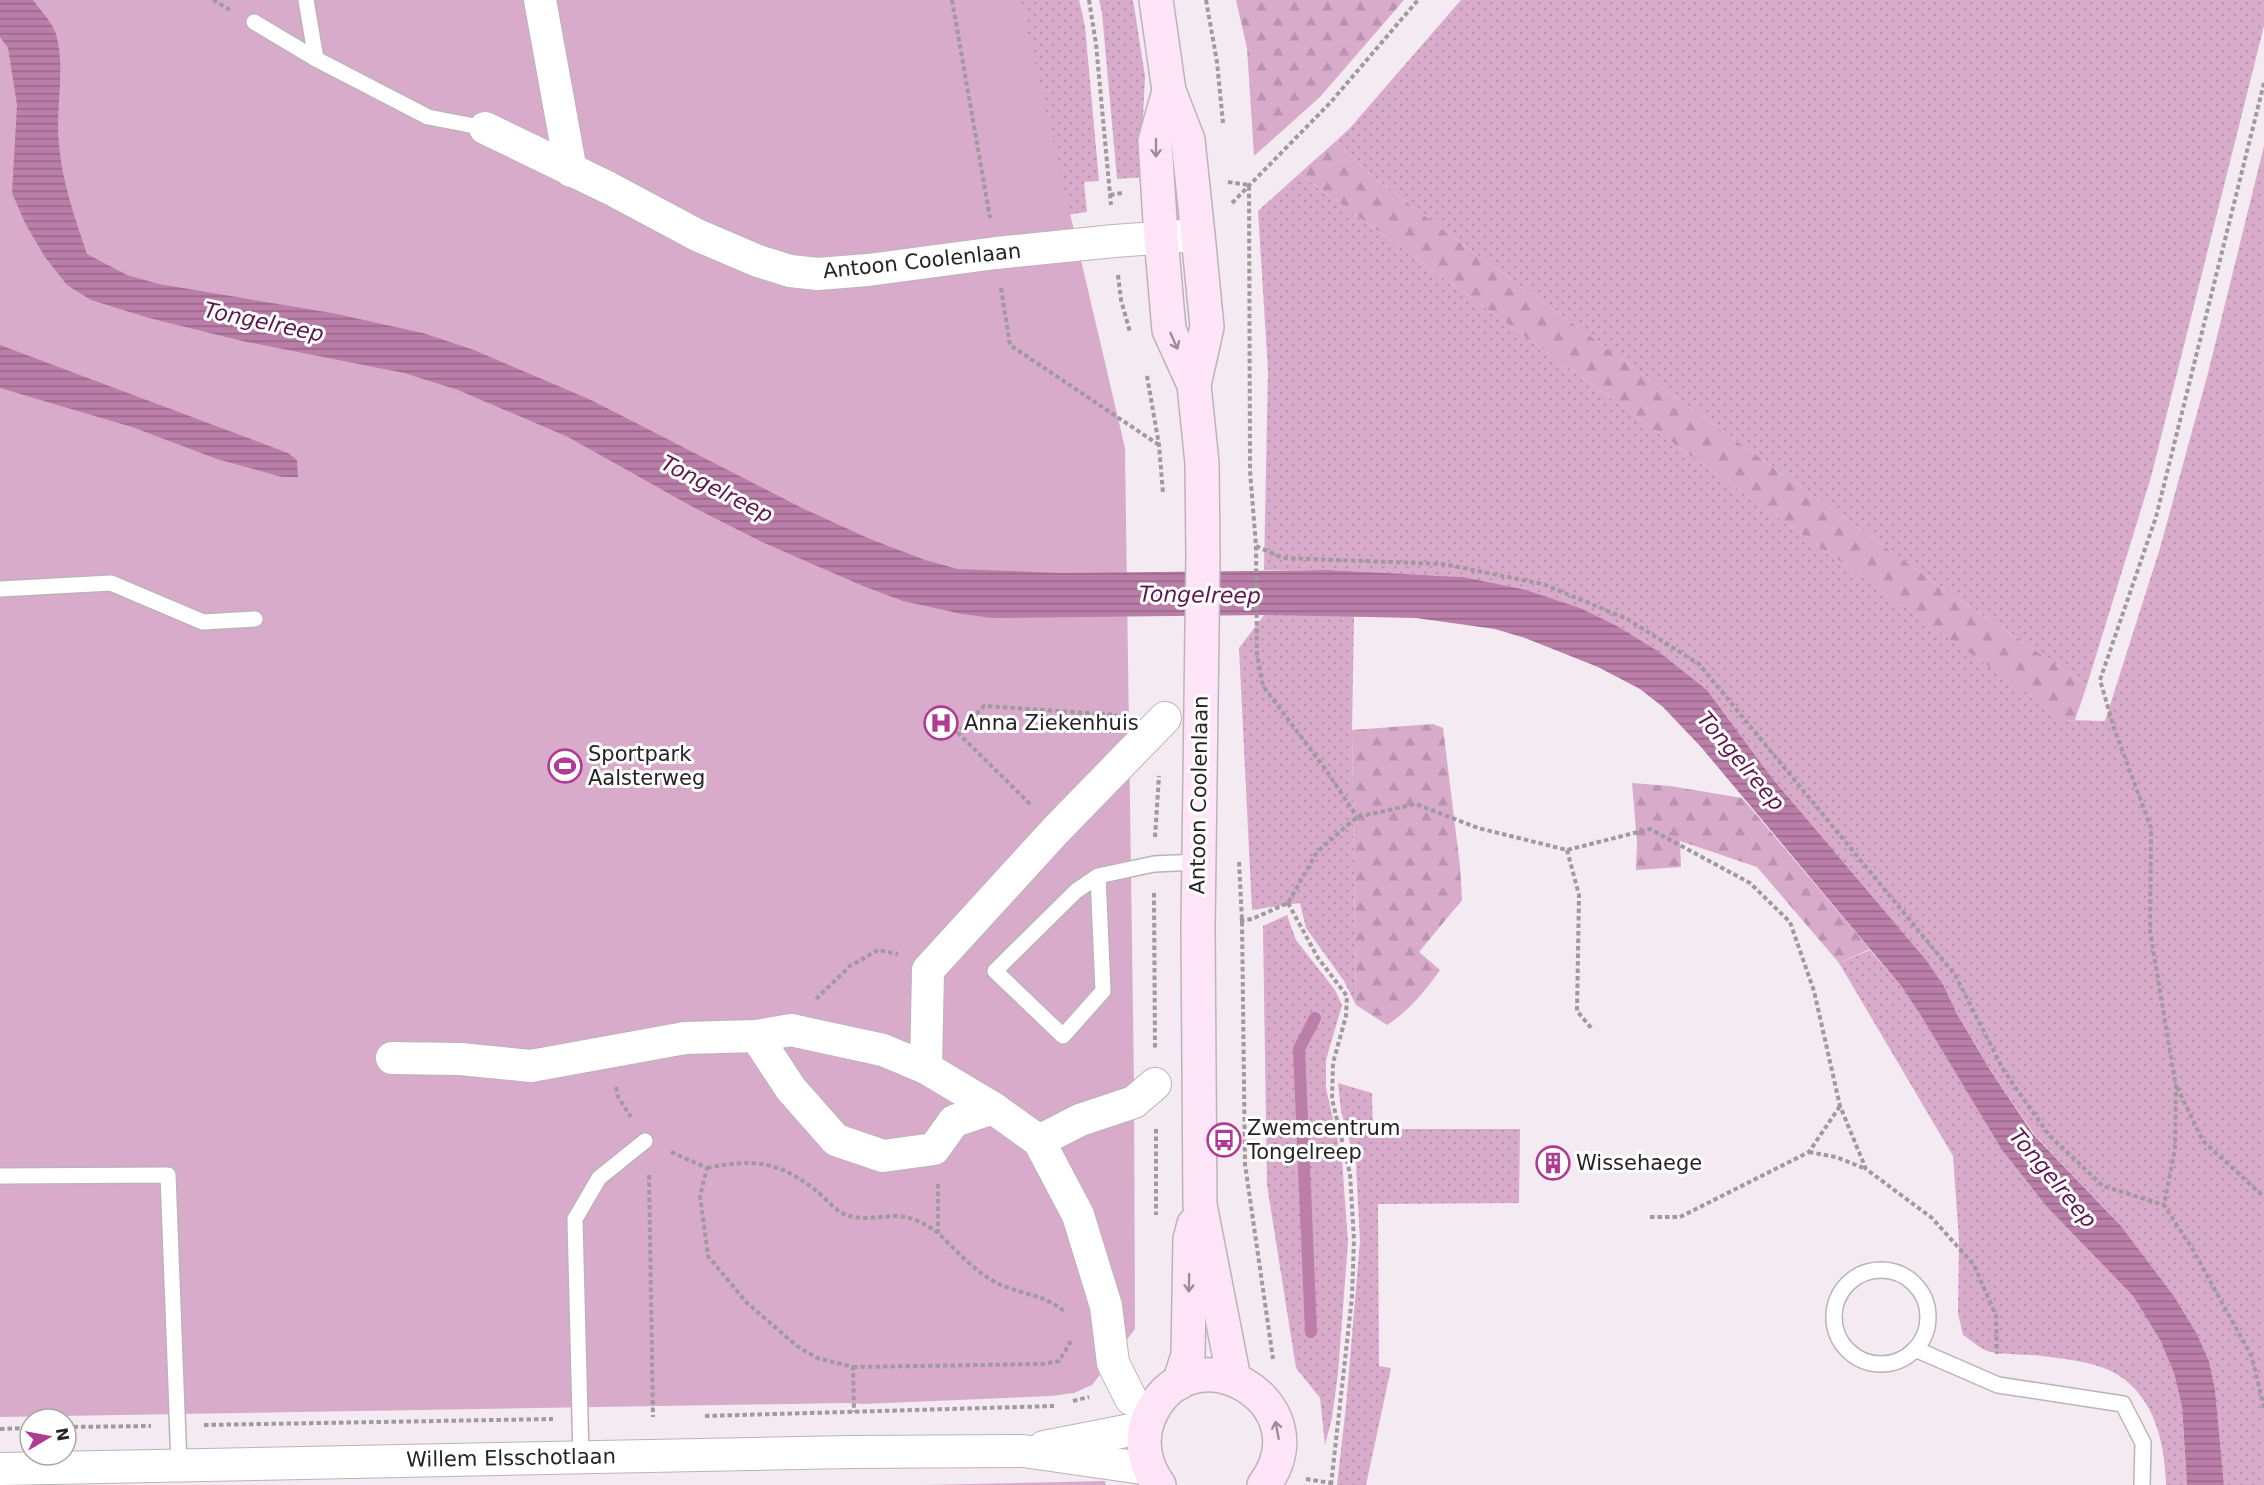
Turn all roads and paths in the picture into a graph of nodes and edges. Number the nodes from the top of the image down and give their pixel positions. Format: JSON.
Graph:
{"nodes":[{"id":1,"x":306,"y":0,"type":"edge"},
{"id":2,"x":540,"y":0,"type":"edge"},
{"id":3,"x":1089,"y":0,"type":"edge"},
{"id":4,"x":1156,"y":0,"type":"edge"},
{"id":5,"x":1418,"y":0,"type":"edge"},
{"id":6,"x":254,"y":22,"type":"dead end"},
{"id":7,"x":316,"y":59,"type":"junction"},
{"id":8,"x":2264,"y":83,"type":"edge"},
{"id":9,"x":1168,"y":91,"type":"junction"},
{"id":10,"x":485,"y":128,"type":"joint"},
{"id":11,"x":571,"y":171,"type":"junction"},
{"id":12,"x":1229,"y":182,"type":"dead end"},
{"id":13,"x":1249,"y":185,"type":"junction"},
{"id":14,"x":1231,"y":203,"type":"dead end"},
{"id":15,"x":1198,"y":235,"type":"junction"},
{"id":16,"x":1161,"y":237,"type":"junction"},
{"id":17,"x":1114,"y":241,"type":"junction"},
{"id":18,"x":1194,"y":385,"type":"junction"},
{"id":19,"x":1256,"y":546,"type":"junction"},
{"id":20,"x":0,"y":589,"type":"edge"},
{"id":21,"x":255,"y":619,"type":"dead end"},
{"id":22,"x":1165,"y":718,"type":"joint"},
{"id":23,"x":1159,"y":775,"type":"dead end"},
{"id":24,"x":1357,"y":817,"type":"junction"},
{"id":25,"x":1056,"y":830,"type":"junction"},
{"id":26,"x":1567,"y":850,"type":"junction"},
{"id":27,"x":1198,"y":862,"type":"junction"},
{"id":28,"x":1154,"y":864,"type":"junction"},
{"id":29,"x":1098,"y":876,"type":"junction"},
{"id":30,"x":1288,"y":903,"type":"junction"},
{"id":31,"x":1242,"y":921,"type":"junction"},
{"id":32,"x":1198,"y":928,"type":"junction"},
{"id":33,"x":928,"y":970,"type":"junction"},
{"id":34,"x":1592,"y":1029,"type":"dead end"},
{"id":35,"x":791,"y":1030,"type":"junction"},
{"id":36,"x":756,"y":1036,"type":"junction"},
{"id":37,"x":610,"y":1050,"type":"junction"},
{"id":38,"x":392,"y":1058,"type":"dead end"},
{"id":39,"x":926,"y":1068,"type":"junction"},
{"id":40,"x":1155,"y":1084,"type":"junction"},
{"id":41,"x":2176,"y":1087,"type":"junction"},
{"id":42,"x":1840,"y":1106,"type":"junction"},
{"id":43,"x":993,"y":1108,"type":"junction"},
{"id":44,"x":645,"y":1141,"type":"junction"},
{"id":45,"x":1039,"y":1142,"type":"junction"},
{"id":46,"x":934,"y":1149,"type":"junction"},
{"id":47,"x":1809,"y":1152,"type":"junction"},
{"id":48,"x":707,"y":1168,"type":"junction"},
{"id":49,"x":1866,"y":1169,"type":"junction"},
{"id":50,"x":0,"y":1176,"type":"edge"},
{"id":51,"x":2264,"y":1197,"type":"edge"},
{"id":52,"x":1200,"y":1205,"type":"junction"},
{"id":53,"x":2164,"y":1205,"type":"junction"},
{"id":54,"x":1650,"y":1217,"type":"dead end"},
{"id":55,"x":1156,"y":1226,"type":"dead end"},
{"id":56,"x":938,"y":1233,"type":"junction"},
{"id":57,"x":1106,"y":1306,"type":"junction"},
{"id":58,"x":1066,"y":1313,"type":"junction"},
{"id":59,"x":1069,"y":1321,"type":"dead end"},
{"id":60,"x":1072,"y":1336,"type":"dead end"},
{"id":61,"x":1915,"y":1349,"type":"junction"},
{"id":62,"x":1274,"y":1363,"type":"dead end"},
{"id":63,"x":853,"y":1367,"type":"junction"},
{"id":64,"x":1234,"y":1379,"type":"junction"},
{"id":65,"x":1179,"y":1383,"type":"junction"},
{"id":66,"x":1998,"y":1385,"type":"junction"},
{"id":67,"x":2264,"y":1408,"type":"edge"},
{"id":68,"x":854,"y":1412,"type":"dead end"},
{"id":69,"x":1138,"y":1413,"type":"junction"},
{"id":70,"x":653,"y":1417,"type":"dead end"},
{"id":71,"x":18,"y":1428,"type":"edge"},
{"id":72,"x":0,"y":1429,"type":"edge"},
{"id":73,"x":1023,"y":1451,"type":"junction"},
{"id":74,"x":581,"y":1457,"type":"junction"},
{"id":75,"x":179,"y":1465,"type":"junction"},
{"id":76,"x":0,"y":1469,"type":"edge"},
{"id":77,"x":1154,"y":1477,"type":"edge"},
{"id":78,"x":1309,"y":1479,"type":"dead end"},
{"id":79,"x":1331,"y":1484,"type":"edge"},
{"id":80,"x":1264,"y":1485,"type":"edge"},
{"id":81,"x":2142,"y":1485,"type":"edge"}],
"edges":[{"from":1,"to":7,"type":"lane"},
{"from":2,"to":11,"type":"street"},
{"from":3,"to":17,"type":"path"},
{"from":4,"to":9,"type":"main road","name":"Antoon Coolenlaan"},
{"from":5,"to":13,"type":"path"},
{"from":6,"to":7,"type":"lane"},
{"from":7,"to":10,"type":"lane"},
{"from":8,"to":41,"type":"path"},
{"from":9,"to":15,"type":"main road","name":"Antoon Coolenlaan"},
{"from":9,"to":16,"type":"main road","name":"Antoon Coolenlaan","one_way":true},
{"from":10,"to":11,"type":"street","name":"Antoon Coolenlaan"},
{"from":11,"to":17,"type":"street","name":"Antoon Coolenlaan"},
{"from":12,"to":13,"type":"path"},
{"from":13,"to":14,"type":"path"},
{"from":13,"to":19,"type":"path"},
{"from":15,"to":16,"type":"street","name":"Antoon Coolenlaan"},
{"from":15,"to":18,"type":"main road","name":"Antoon Coolenlaan"},
{"from":16,"to":17,"type":"street","name":"Antoon Coolenlaan"},
{"from":16,"to":18,"type":"main road","name":"Antoon Coolenlaan","one_way":true},
{"from":18,"to":27,"type":"main road","name":"Antoon Coolenlaan"},
{"from":19,"to":24,"type":"path"},
{"from":19,"to":53,"type":"path"},
{"from":20,"to":21,"type":"lane"},
{"from":22,"to":25,"type":"street"},
{"from":22,"to":25,"type":"path"},
{"from":23,"to":28,"type":"path","name":"Antoon Coolenlaan"},
{"from":24,"to":26,"type":"path"},
{"from":24,"to":30,"type":"path"},
{"from":25,"to":33,"type":"street"},
{"from":26,"to":34,"type":"path"},
{"from":26,"to":42,"type":"path"},
{"from":27,"to":28,"type":"lane"},
{"from":27,"to":32,"type":"main road","name":"Antoon Coolenlaan"},
{"from":28,"to":29,"type":"lane"},
{"from":28,"to":40,"type":"path","name":"Antoon Coolenlaan"},
{"from":29,"to":29,"type":"lane"},
{"from":30,"to":31,"type":"path"},
{"from":30,"to":79,"type":"path"},
{"from":31,"to":32,"type":"path"},
{"from":31,"to":62,"type":"path"},
{"from":32,"to":52,"type":"main road","name":"Antoon Coolenlaan"},
{"from":33,"to":35,"type":"path"},
{"from":33,"to":39,"type":"street"},
{"from":35,"to":36,"type":"street"},
{"from":35,"to":39,"type":"street"},
{"from":36,"to":37,"type":"street"},
{"from":36,"to":46,"type":"street"},
{"from":37,"to":38,"type":"street"},
{"from":37,"to":44,"type":"path"},
{"from":39,"to":43,"type":"street"},
{"from":40,"to":45,"type":"street"},
{"from":40,"to":55,"type":"path","name":"Antoon Coolenlaan"},
{"from":41,"to":51,"type":"path"},
{"from":41,"to":53,"type":"path"},
{"from":42,"to":47,"type":"path"},
{"from":42,"to":49,"type":"path"},
{"from":43,"to":45,"type":"street"},
{"from":43,"to":46,"type":"street"},
{"from":44,"to":48,"type":"path"},
{"from":44,"to":70,"type":"path"},
{"from":44,"to":74,"type":"lane"},
{"from":45,"to":57,"type":"street"},
{"from":46,"to":56,"type":"path"},
{"from":47,"to":49,"type":"path"},
{"from":47,"to":54,"type":"path"},
{"from":48,"to":56,"type":"path"},
{"from":48,"to":63,"type":"path"},
{"from":49,"to":66,"type":"path"},
{"from":50,"to":75,"type":"lane"},
{"from":52,"to":64,"type":"main road","name":"Antoon Coolenlaan"},
{"from":52,"to":65,"type":"main road","name":"Antoon Coolenlaan","one_way":true},
{"from":53,"to":67,"type":"path"},
{"from":56,"to":58,"type":"path"},
{"from":57,"to":58,"type":"path"},
{"from":57,"to":69,"type":"street"},
{"from":58,"to":59,"type":"path"},
{"from":60,"to":63,"type":"path"},
{"from":61,"to":61,"type":"lane"},
{"from":61,"to":66,"type":"lane"},
{"from":63,"to":68,"type":"path"},
{"from":64,"to":65,"type":"main road"},
{"from":80,"to":64,"type":"main road","one_way":true},
{"from":65,"to":69,"type":"main road"},
{"from":66,"to":81,"type":"lane"},
{"from":69,"to":73,"type":"street","name":"Willem Elsschotlaan"},
{"from":69,"to":77,"type":"main road"},
{"from":71,"to":72,"type":"path"},
{"from":73,"to":74,"type":"street","name":"Willem Elsschotlaan"},
{"from":73,"to":77,"type":"street","name":"Willem Elsschotlaan"},
{"from":74,"to":75,"type":"street","name":"Willem Elsschotlaan"},
{"from":75,"to":76,"type":"street","name":"Willem Elsschotlaan"},
{"from":78,"to":79,"type":"path"}]}
